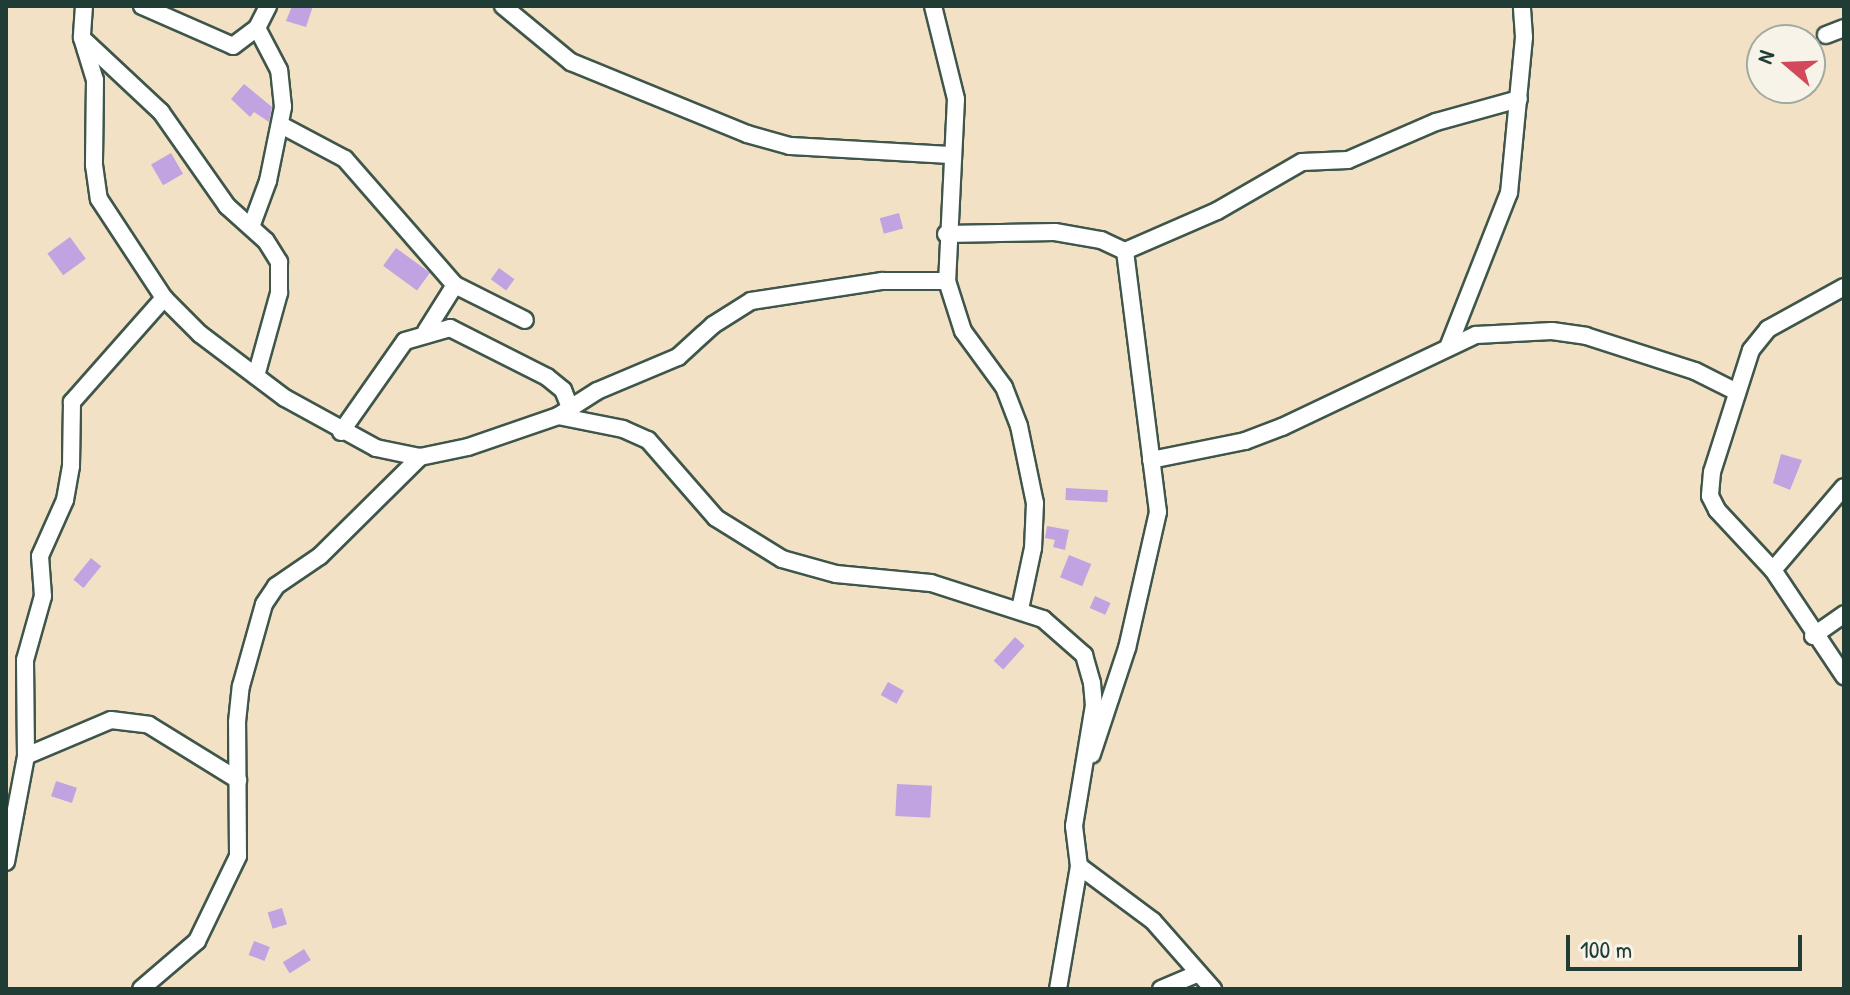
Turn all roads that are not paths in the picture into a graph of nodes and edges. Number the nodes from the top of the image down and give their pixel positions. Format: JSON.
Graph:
{"nodes":[{"id":1,"x":142,"y":6,"type":"edge"},
{"id":2,"x":268,"y":6,"type":"edge"},
{"id":3,"x":503,"y":6,"type":"edge"},
{"id":4,"x":933,"y":6,"type":"edge"},
{"id":5,"x":1522,"y":6,"type":"edge"},
{"id":6,"x":80,"y":8,"type":"edge"},
{"id":7,"x":257,"y":28,"type":"junction"},
{"id":8,"x":1844,"y":28,"type":"edge"},
{"id":9,"x":1826,"y":35,"type":"dead end"},
{"id":10,"x":82,"y":38,"type":"junction"},
{"id":11,"x":1519,"y":99,"type":"junction"},
{"id":12,"x":281,"y":125,"type":"junction"},
{"id":13,"x":951,"y":155,"type":"junction"},
{"id":14,"x":251,"y":227,"type":"junction"},
{"id":15,"x":946,"y":234,"type":"junction"},
{"id":16,"x":1125,"y":251,"type":"junction"},
{"id":17,"x":947,"y":281,"type":"junction"},
{"id":18,"x":455,"y":285,"type":"junction"},
{"id":19,"x":1844,"y":287,"type":"edge"},
{"id":20,"x":164,"y":298,"type":"junction"},
{"id":21,"x":525,"y":320,"type":"dead end"},
{"id":22,"x":426,"y":331,"type":"junction"},
{"id":23,"x":1449,"y":345,"type":"junction"},
{"id":24,"x":256,"y":376,"type":"junction"},
{"id":25,"x":1737,"y":392,"type":"junction"},
{"id":26,"x":564,"y":411,"type":"junction"},
{"id":27,"x":341,"y":432,"type":"junction"},
{"id":28,"x":420,"y":457,"type":"junction"},
{"id":29,"x":1151,"y":460,"type":"junction"},
{"id":30,"x":1844,"y":487,"type":"edge"},
{"id":31,"x":1773,"y":570,"type":"junction"},
{"id":32,"x":1020,"y":609,"type":"junction"},
{"id":33,"x":1844,"y":614,"type":"edge"},
{"id":34,"x":1813,"y":636,"type":"junction"},
{"id":35,"x":1844,"y":676,"type":"edge"},
{"id":36,"x":26,"y":756,"type":"junction"},
{"id":37,"x":238,"y":780,"type":"junction"},
{"id":38,"x":1080,"y":786,"type":"junction"},
{"id":39,"x":6,"y":862,"type":"edge"},
{"id":40,"x":1079,"y":866,"type":"junction"},
{"id":41,"x":1197,"y":974,"type":"junction"},
{"id":42,"x":141,"y":989,"type":"edge"},
{"id":43,"x":1058,"y":989,"type":"edge"},
{"id":44,"x":1161,"y":989,"type":"edge"},
{"id":45,"x":1213,"y":989,"type":"edge"}],
"edges":[{"from":1,"to":7,"type":"street"},
{"from":2,"to":7,"type":"street"},
{"from":3,"to":13,"type":"street"},
{"from":4,"to":13,"type":"street"},
{"from":5,"to":11,"type":"street"},
{"from":6,"to":10,"type":"street"},
{"from":7,"to":12,"type":"street"},
{"from":8,"to":9,"type":"street"},
{"from":10,"to":14,"type":"street"},
{"from":10,"to":20,"type":"street"},
{"from":11,"to":16,"type":"street"},
{"from":11,"to":23,"type":"street"},
{"from":12,"to":14,"type":"street"},
{"from":12,"to":18,"type":"street"},
{"from":13,"to":15,"type":"street"},
{"from":14,"to":24,"type":"street"},
{"from":15,"to":16,"type":"street"},
{"from":15,"to":17,"type":"street"},
{"from":16,"to":29,"type":"street"},
{"from":17,"to":26,"type":"street"},
{"from":17,"to":32,"type":"street"},
{"from":18,"to":21,"type":"street"},
{"from":18,"to":22,"type":"street"},
{"from":19,"to":25,"type":"street"},
{"from":20,"to":24,"type":"street"},
{"from":20,"to":36,"type":"street"},
{"from":22,"to":26,"type":"street"},
{"from":22,"to":27,"type":"street"},
{"from":23,"to":25,"type":"street"},
{"from":23,"to":29,"type":"street"},
{"from":24,"to":27,"type":"street"},
{"from":25,"to":31,"type":"street"},
{"from":26,"to":28,"type":"street"},
{"from":26,"to":32,"type":"street"},
{"from":27,"to":28,"type":"street"},
{"from":28,"to":37,"type":"street"},
{"from":29,"to":38,"type":"street"},
{"from":30,"to":31,"type":"street"},
{"from":31,"to":34,"type":"street"},
{"from":32,"to":38,"type":"street"},
{"from":33,"to":34,"type":"street"},
{"from":34,"to":35,"type":"street"},
{"from":36,"to":37,"type":"street"},
{"from":36,"to":39,"type":"street"},
{"from":37,"to":42,"type":"street"},
{"from":38,"to":40,"type":"street"},
{"from":40,"to":41,"type":"street"},
{"from":40,"to":43,"type":"street"},
{"from":41,"to":44,"type":"street"},
{"from":41,"to":45,"type":"street"}]}
